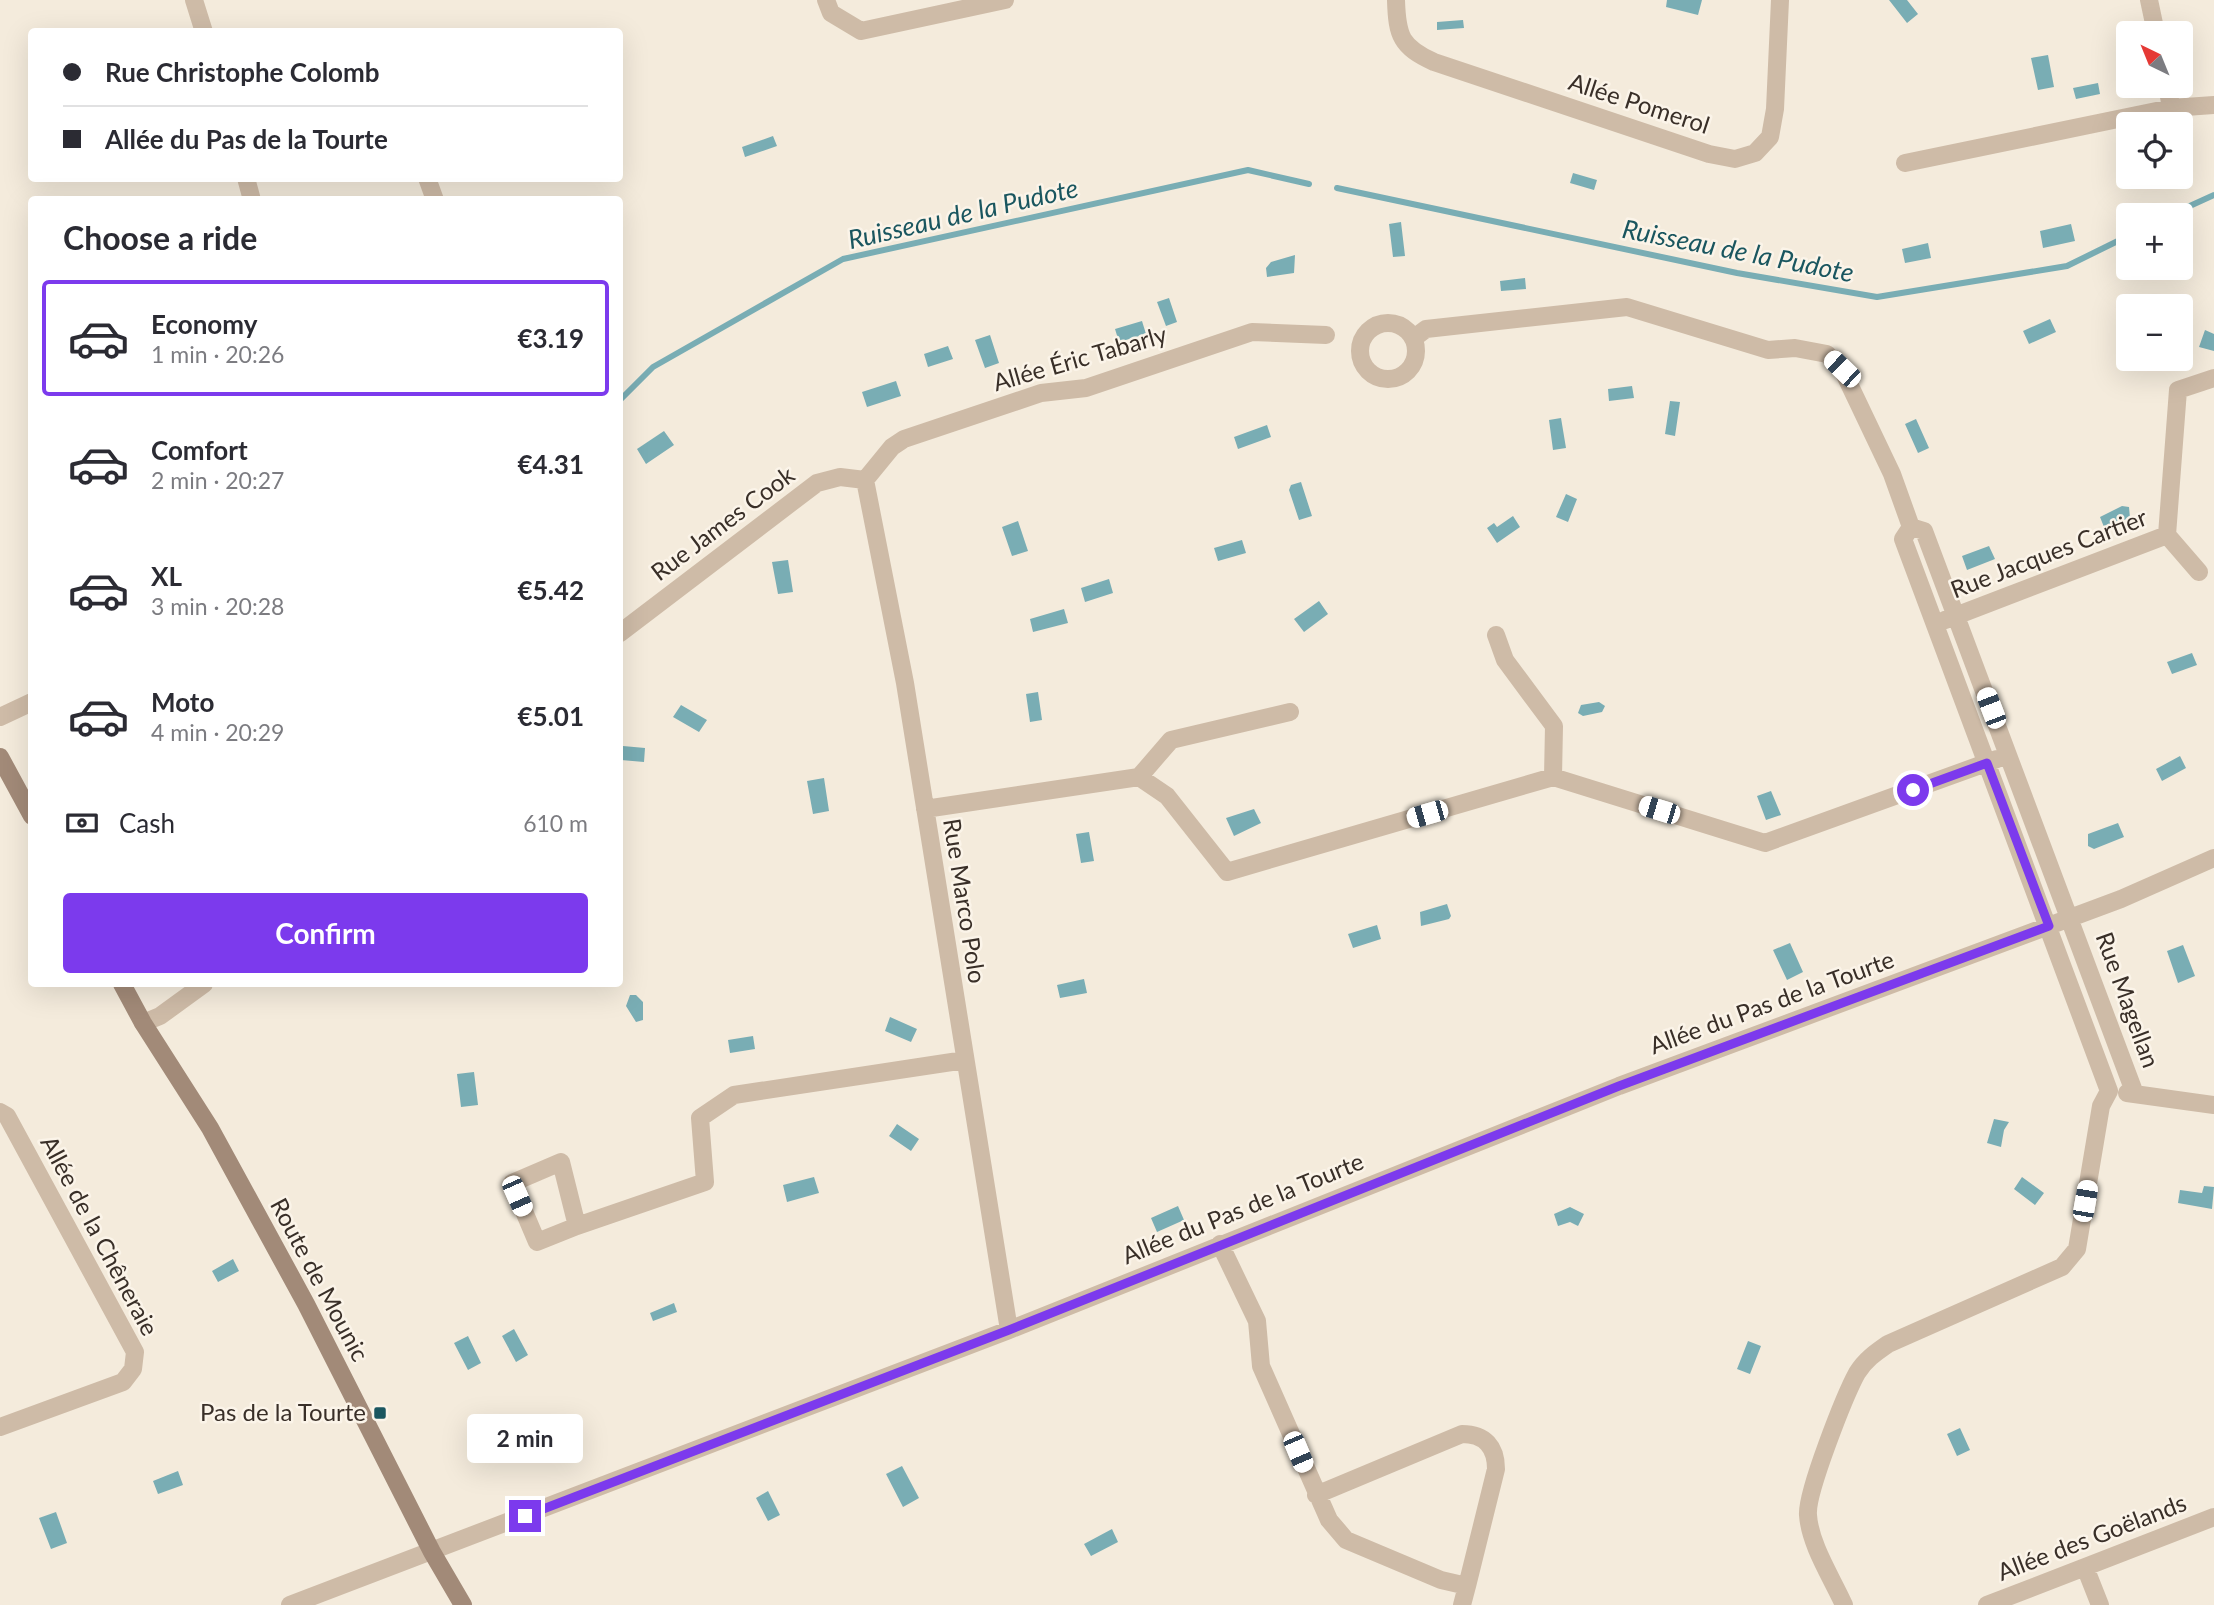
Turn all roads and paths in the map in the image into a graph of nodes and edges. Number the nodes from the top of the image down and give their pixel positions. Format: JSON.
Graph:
{"nodes":[{"id":1,"x":194,"y":0,"type":"edge"},
{"id":2,"x":826,"y":0,"type":"edge"},
{"id":3,"x":1005,"y":0,"type":"edge"},
{"id":4,"x":1396,"y":0,"type":"edge"},
{"id":5,"x":1780,"y":0,"type":"edge"},
{"id":6,"x":2149,"y":0,"type":"edge"},
{"id":7,"x":2153,"y":21,"type":"edge"},
{"id":8,"x":203,"y":28,"type":"edge"},
{"id":9,"x":2169,"y":98,"type":"edge"},
{"id":10,"x":2214,"y":105,"type":"edge"},
{"id":11,"x":2171,"y":108,"type":"junction"},
{"id":12,"x":1905,"y":163,"type":"dead end"},
{"id":13,"x":1326,"y":335,"type":"dead end"},
{"id":14,"x":1414,"y":338,"type":"dead end"},
{"id":15,"x":2214,"y":378,"type":"edge"},
{"id":16,"x":865,"y":480,"type":"junction"},
{"id":17,"x":1913,"y":533,"type":"junction"},
{"id":18,"x":2167,"y":536,"type":"junction"},
{"id":19,"x":2199,"y":572,"type":"dead end"},
{"id":20,"x":1956,"y":616,"type":"junction"},
{"id":21,"x":1935,"y":624,"type":"junction"},
{"id":22,"x":623,"y":631,"type":"edge"},
{"id":23,"x":1496,"y":635,"type":"dead end"},
{"id":24,"x":28,"y":704,"type":"edge"},
{"id":25,"x":1290,"y":712,"type":"dead end"},
{"id":26,"x":0,"y":717,"type":"edge"},
{"id":27,"x":2009,"y":755,"type":"junction"},
{"id":28,"x":0,"y":757,"type":"edge"},
{"id":29,"x":1987,"y":763,"type":"junction"},
{"id":30,"x":1139,"y":777,"type":"junction"},
{"id":31,"x":1553,"y":777,"type":"junction"},
{"id":32,"x":28,"y":809,"type":"edge"},
{"id":33,"x":925,"y":809,"type":"junction"},
{"id":34,"x":2214,"y":858,"type":"edge"},
{"id":35,"x":2071,"y":918,"type":"junction"},
{"id":36,"x":2049,"y":926,"type":"junction"},
{"id":37,"x":124,"y":987,"type":"edge"},
{"id":38,"x":200,"y":987,"type":"edge"},
{"id":39,"x":143,"y":1023,"type":"junction"},
{"id":40,"x":965,"y":1060,"type":"junction"},
{"id":41,"x":2109,"y":1091,"type":"junction"},
{"id":42,"x":2135,"y":1094,"type":"junction"},
{"id":43,"x":2214,"y":1105,"type":"edge"},
{"id":44,"x":0,"y":1112,"type":"edge"},
{"id":45,"x":577,"y":1226,"type":"junction"},
{"id":46,"x":1220,"y":1244,"type":"junction"},
{"id":47,"x":1009,"y":1330,"type":"junction"},
{"id":48,"x":0,"y":1427,"type":"edge"},
{"id":49,"x":1316,"y":1495,"type":"junction"},
{"id":50,"x":2214,"y":1517,"type":"edge"},
{"id":51,"x":432,"y":1552,"type":"junction"},
{"id":52,"x":2085,"y":1567,"type":"junction"},
{"id":53,"x":1467,"y":1586,"type":"junction"},
{"id":54,"x":290,"y":1605,"type":"edge"},
{"id":55,"x":463,"y":1605,"type":"edge"},
{"id":56,"x":1462,"y":1605,"type":"edge"},
{"id":57,"x":1844,"y":1605,"type":"edge"},
{"id":58,"x":1987,"y":1605,"type":"edge"},
{"id":59,"x":2100,"y":1605,"type":"edge"}],
"edges":[{"from":1,"to":8,"type":"street"},
{"from":2,"to":3,"type":"street"},
{"from":4,"to":5,"type":"street","name":"Allée Pomerol"},
{"from":6,"to":7,"type":"street"},
{"from":9,"to":11,"type":"street"},
{"from":10,"to":11,"type":"street"},
{"from":11,"to":12,"type":"street"},
{"from":13,"to":16,"type":"street","name":"Allée Éric Tabarly"},
{"from":14,"to":17,"type":"street"},
{"from":15,"to":18,"type":"street","name":"Rue Jacques Cartier"},
{"from":16,"to":22,"type":"street","name":"Rue James Cook"},
{"from":16,"to":33,"type":"street","name":"Rue Marco Polo"},
{"from":17,"to":20,"type":"street","name":"Rue Magellan"},
{"from":17,"to":21,"type":"street","name":"Rue Magellan"},
{"from":18,"to":19,"type":"street"},
{"from":18,"to":20,"type":"street","name":"Rue Jacques Cartier"},
{"from":20,"to":21,"type":"street","name":"Rue Jacques Cartier"},
{"from":20,"to":27,"type":"street","name":"Rue Magellan"},
{"from":21,"to":29,"type":"street","name":"Rue Magellan"},
{"from":23,"to":31,"type":"street"},
{"from":24,"to":26,"type":"street"},
{"from":25,"to":30,"type":"street"},
{"from":27,"to":29,"type":"street"},
{"from":27,"to":35,"type":"street","name":"Rue Magellan"},
{"from":28,"to":32,"type":"main road"},
{"from":29,"to":31,"type":"street"},
{"from":29,"to":36,"type":"street","name":"Rue Magellan"},
{"from":30,"to":31,"type":"street"},
{"from":30,"to":33,"type":"street"},
{"from":33,"to":40,"type":"street","name":"Rue Marco Polo"},
{"from":34,"to":35,"type":"street","name":"Allée du Pas de la Tourte"},
{"from":35,"to":36,"type":"street","name":"Allée du Pas de la Tourte"},
{"from":35,"to":42,"type":"street","name":"Rue Magellan"},
{"from":36,"to":41,"type":"street","name":"Rue Magellan"},
{"from":36,"to":46,"type":"street","name":"Allée du Pas de la Tourte"},
{"from":37,"to":39,"type":"main road","name":"Route de Mounic"},
{"from":38,"to":39,"type":"street"},
{"from":39,"to":51,"type":"main road","name":"Route de Mounic"},
{"from":40,"to":45,"type":"street"},
{"from":40,"to":47,"type":"street","name":"Rue Marco Polo"},
{"from":41,"to":42,"type":"street","name":"Rue Magellan"},
{"from":41,"to":57,"type":"street"},
{"from":42,"to":43,"type":"street"},
{"from":44,"to":48,"type":"street","name":"Allée de la Chêneraie"},
{"from":45,"to":45,"type":"street"},
{"from":46,"to":47,"type":"street","name":"Allée du Pas de la Tourte"},
{"from":46,"to":49,"type":"street"},
{"from":47,"to":51,"type":"street","name":"Allée du Pas de la Tourte"},
{"from":49,"to":53,"type":"street"},
{"from":49,"to":53,"type":"street"},
{"from":50,"to":52,"type":"street","name":"Allée des Goëlands"},
{"from":51,"to":54,"type":"street","name":"Allée du Pas de la Tourte"},
{"from":51,"to":55,"type":"main road","name":"Route de Mounic"},
{"from":52,"to":58,"type":"street","name":"Allée des Goëlands"},
{"from":52,"to":59,"type":"street"},
{"from":53,"to":56,"type":"street"}]}
